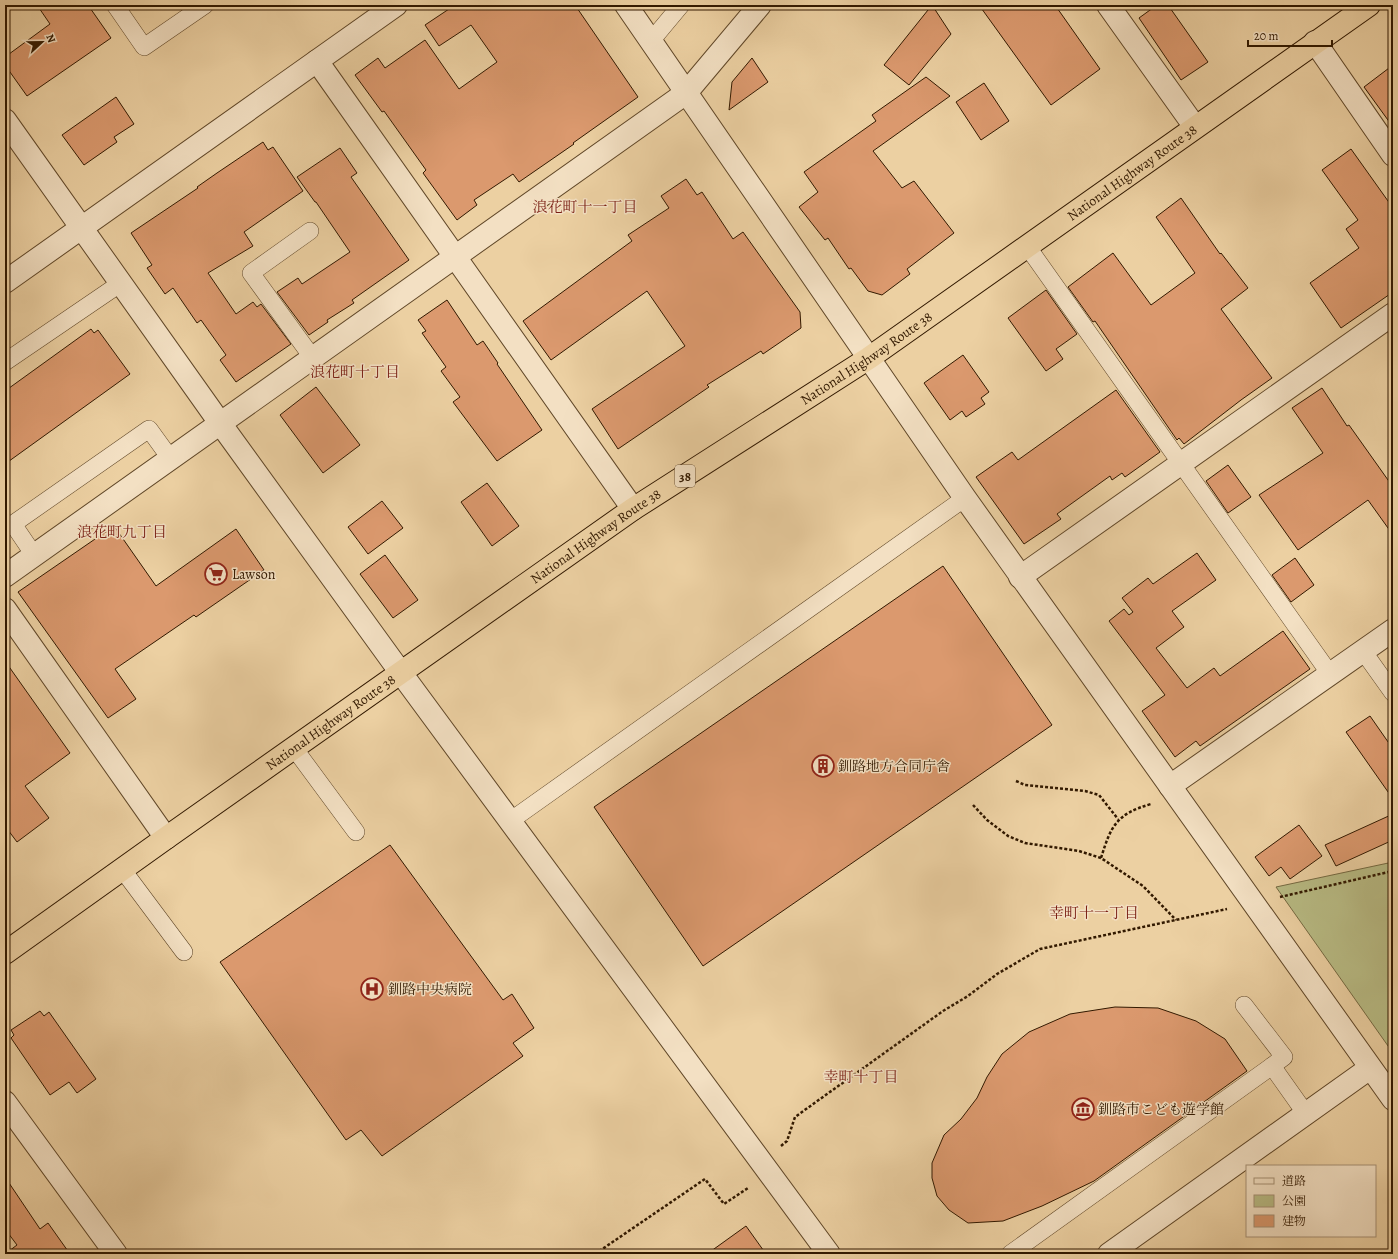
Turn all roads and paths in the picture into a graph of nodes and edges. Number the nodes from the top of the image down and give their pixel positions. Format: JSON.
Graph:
{"nodes":[{"id":1,"x":115,"y":5,"type":"edge"},
{"id":2,"x":626,"y":5,"type":"edge"},
{"id":3,"x":681,"y":5,"type":"edge"},
{"id":4,"x":760,"y":5,"type":"edge"},
{"id":5,"x":1108,"y":5,"type":"edge"},
{"id":6,"x":1369,"y":5,"type":"edge"},
{"id":7,"x":202,"y":6,"type":"edge"},
{"id":8,"x":392,"y":6,"type":"edge"},
{"id":9,"x":651,"y":41,"type":"junction"},
{"id":10,"x":1315,"y":42,"type":"junction"},
{"id":11,"x":317,"y":61,"type":"junction"},
{"id":12,"x":686,"y":93,"type":"junction"},
{"id":13,"x":5,"y":120,"type":"edge"},
{"id":14,"x":1195,"y":127,"type":"junction"},
{"id":15,"x":1393,"y":155,"type":"edge"},
{"id":16,"x":82,"y":228,"type":"junction"},
{"id":17,"x":310,"y":231,"type":"dead end"},
{"id":18,"x":1027,"y":246,"type":"junction"},
{"id":19,"x":455,"y":256,"type":"junction"},
{"id":20,"x":5,"y":282,"type":"edge"},
{"id":21,"x":120,"y":283,"type":"junction"},
{"id":22,"x":1393,"y":314,"type":"edge"},
{"id":23,"x":312,"y":357,"type":"junction"},
{"id":24,"x":869,"y":358,"type":"junction"},
{"id":25,"x":5,"y":362,"type":"edge"},
{"id":26,"x":220,"y":423,"type":"junction"},
{"id":27,"x":170,"y":458,"type":"junction"},
{"id":28,"x":1182,"y":463,"type":"junction"},
{"id":29,"x":965,"y":498,"type":"junction"},
{"id":30,"x":634,"y":509,"type":"junction"},
{"id":31,"x":34,"y":555,"type":"junction"},
{"id":32,"x":5,"y":576,"type":"edge"},
{"id":33,"x":1020,"y":577,"type":"junction"},
{"id":34,"x":5,"y":609,"type":"edge"},
{"id":35,"x":1393,"y":630,"type":"edge"},
{"id":36,"x":1363,"y":651,"type":"junction"},
{"id":37,"x":401,"y":673,"type":"junction"},
{"id":38,"x":1330,"y":674,"type":"junction"},
{"id":39,"x":1393,"y":693,"type":"edge"},
{"id":40,"x":294,"y":748,"type":"junction"},
{"id":41,"x":1016,"y":781,"type":"dead end"},
{"id":42,"x":1174,"y":791,"type":"junction"},
{"id":43,"x":973,"y":805,"type":"dead end"},
{"id":44,"x":1118,"y":819,"type":"junction"},
{"id":45,"x":510,"y":821,"type":"junction"},
{"id":46,"x":356,"y":832,"type":"dead end"},
{"id":47,"x":166,"y":838,"type":"junction"},
{"id":48,"x":1101,"y":858,"type":"junction"},
{"id":49,"x":122,"y":870,"type":"junction"},
{"id":50,"x":1393,"y":871,"type":"edge"},
{"id":51,"x":1253,"y":904,"type":"junction"},
{"id":52,"x":1176,"y":920,"type":"junction"},
{"id":53,"x":184,"y":952,"type":"dead end"},
{"id":54,"x":5,"y":953,"type":"edge"},
{"id":55,"x":1244,"y":1005,"type":"dead end"},
{"id":56,"x":1272,"y":1066,"type":"junction"},
{"id":57,"x":1370,"y":1068,"type":"junction"},
{"id":58,"x":1393,"y":1099,"type":"edge"},
{"id":59,"x":5,"y":1102,"type":"edge"},
{"id":60,"x":1306,"y":1114,"type":"junction"},
{"id":61,"x":769,"y":1173,"type":"junction"},
{"id":62,"x":116,"y":1254,"type":"edge"},
{"id":63,"x":595,"y":1254,"type":"edge"},
{"id":64,"x":829,"y":1254,"type":"edge"},
{"id":65,"x":1010,"y":1254,"type":"edge"},
{"id":66,"x":1109,"y":1254,"type":"edge"}],
"edges":[{"from":1,"to":7,"type":"lane"},
{"from":2,"to":9,"type":"street"},
{"from":3,"to":9,"type":"lane"},
{"from":4,"to":12,"type":"street"},
{"from":5,"to":14,"type":"street"},
{"from":6,"to":10,"type":"highway","name":"National Highway Route 38","number":"38"},
{"from":8,"to":11,"type":"street"},
{"from":9,"to":12,"type":"street"},
{"from":10,"to":14,"type":"highway","name":"National Highway Route 38","number":"38"},
{"from":10,"to":15,"type":"street"},
{"from":11,"to":16,"type":"street"},
{"from":11,"to":19,"type":"street"},
{"from":12,"to":19,"type":"street"},
{"from":12,"to":24,"type":"street"},
{"from":13,"to":16,"type":"street"},
{"from":14,"to":18,"type":"highway","name":"National Highway Route 38","number":"38"},
{"from":16,"to":20,"type":"street"},
{"from":16,"to":21,"type":"street"},
{"from":17,"to":23,"type":"lane"},
{"from":18,"to":24,"type":"highway","name":"National Highway Route 38","number":"38"},
{"from":18,"to":28,"type":"lane"},
{"from":19,"to":23,"type":"street"},
{"from":19,"to":30,"type":"street"},
{"from":21,"to":25,"type":"lane"},
{"from":21,"to":26,"type":"street"},
{"from":22,"to":28,"type":"street"},
{"from":23,"to":26,"type":"street"},
{"from":24,"to":29,"type":"street"},
{"from":24,"to":30,"type":"highway","name":"National Highway Route 38","number":"38"},
{"from":26,"to":27,"type":"street"},
{"from":26,"to":37,"type":"street"},
{"from":27,"to":31,"type":"street"},
{"from":27,"to":31,"type":"lane"},
{"from":28,"to":33,"type":"street"},
{"from":28,"to":38,"type":"lane"},
{"from":29,"to":33,"type":"street"},
{"from":29,"to":45,"type":"lane"},
{"from":30,"to":37,"type":"highway","name":"National Highway Route 38","number":"38"},
{"from":31,"to":32,"type":"street"},
{"from":33,"to":42,"type":"street"},
{"from":34,"to":47,"type":"street"},
{"from":35,"to":36,"type":"street"},
{"from":36,"to":38,"type":"street"},
{"from":36,"to":39,"type":"lane"},
{"from":37,"to":40,"type":"highway","name":"National Highway Route 38","number":"38"},
{"from":37,"to":45,"type":"street"},
{"from":38,"to":42,"type":"street"},
{"from":40,"to":46,"type":"lane"},
{"from":40,"to":47,"type":"highway","name":"National Highway Route 38","number":"38"},
{"from":41,"to":44,"type":"path"},
{"from":42,"to":44,"type":"path"},
{"from":42,"to":51,"type":"street"},
{"from":43,"to":48,"type":"path"},
{"from":44,"to":48,"type":"path"},
{"from":45,"to":61,"type":"street"},
{"from":47,"to":49,"type":"highway","name":"National Highway Route 38","number":"38"},
{"from":48,"to":52,"type":"path"},
{"from":49,"to":53,"type":"lane"},
{"from":49,"to":54,"type":"highway","name":"National Highway Route 38","number":"38"},
{"from":50,"to":51,"type":"path"},
{"from":51,"to":52,"type":"path"},
{"from":51,"to":57,"type":"street"},
{"from":52,"to":61,"type":"path"},
{"from":55,"to":56,"type":"lane"},
{"from":56,"to":60,"type":"lane"},
{"from":56,"to":65,"type":"lane"},
{"from":57,"to":58,"type":"street"},
{"from":57,"to":60,"type":"street"},
{"from":59,"to":62,"type":"street"},
{"from":60,"to":66,"type":"street"},
{"from":61,"to":63,"type":"path"},
{"from":61,"to":64,"type":"street"}]}
